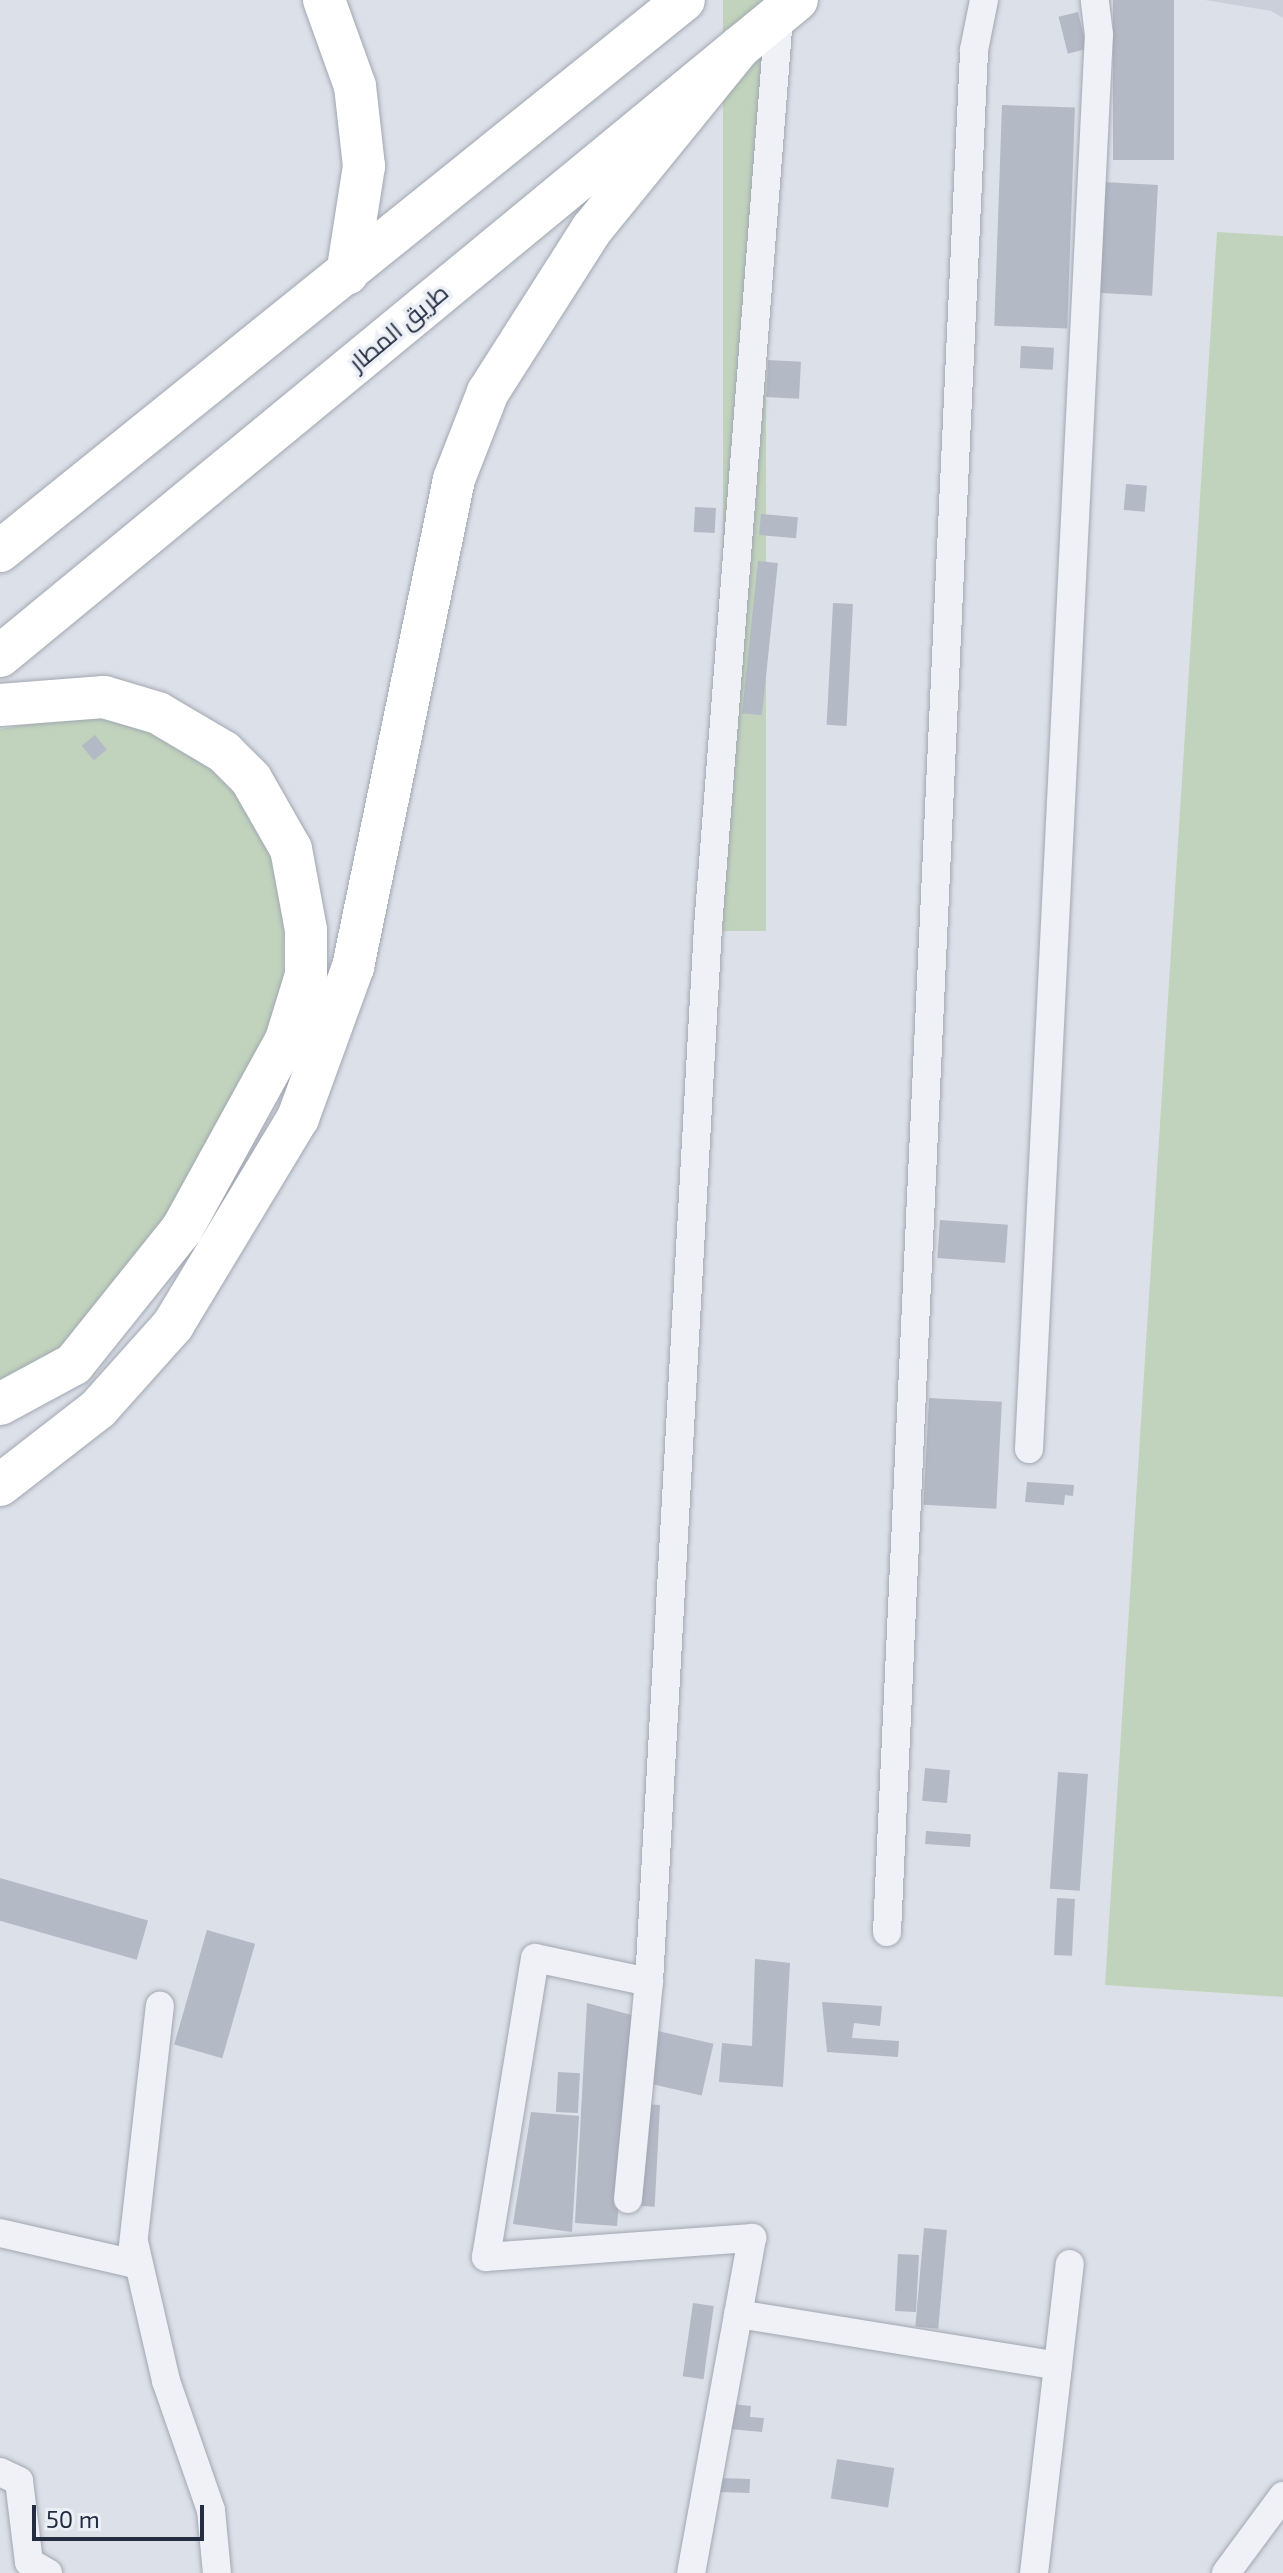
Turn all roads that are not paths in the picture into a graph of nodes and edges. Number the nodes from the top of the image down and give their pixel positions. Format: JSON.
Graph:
{"nodes":[{"id":1,"x":324,"y":0,"type":"edge"},
{"id":2,"x":684,"y":0,"type":"edge"},
{"id":3,"x":984,"y":0,"type":"edge"},
{"id":4,"x":1095,"y":0,"type":"edge"},
{"id":5,"x":788,"y":8,"type":"edge"},
{"id":6,"x":740,"y":47,"type":"junction"},
{"id":7,"x":347,"y":274,"type":"junction"},
{"id":8,"x":0,"y":551,"type":"edge"},
{"id":9,"x":0,"y":656,"type":"edge"},
{"id":10,"x":0,"y":705,"type":"edge"},
{"id":11,"x":0,"y":1404,"type":"edge"},
{"id":12,"x":1029,"y":1449,"type":"dead end"},
{"id":13,"x":0,"y":1485,"type":"edge"},
{"id":14,"x":887,"y":1932,"type":"dead end"},
{"id":15,"x":649,"y":1982,"type":"junction"},
{"id":16,"x":160,"y":2006,"type":"dead end"},
{"id":17,"x":628,"y":2199,"type":"dead end"},
{"id":18,"x":0,"y":2233,"type":"edge"},
{"id":19,"x":133,"y":2241,"type":"junction"},
{"id":20,"x":1070,"y":2264,"type":"dead end"},
{"id":21,"x":738,"y":2314,"type":"junction"},
{"id":22,"x":1058,"y":2366,"type":"junction"},
{"id":23,"x":0,"y":2472,"type":"edge"},
{"id":24,"x":1283,"y":2496,"type":"edge"},
{"id":25,"x":48,"y":2573,"type":"edge"},
{"id":26,"x":217,"y":2573,"type":"edge"},
{"id":27,"x":691,"y":2573,"type":"edge"},
{"id":28,"x":1034,"y":2573,"type":"edge"},
{"id":29,"x":1226,"y":2573,"type":"edge"}],
"edges":[{"from":1,"to":7,"type":"highway"},
{"from":2,"to":7,"type":"highway"},
{"from":3,"to":14,"type":"street"},
{"from":4,"to":12,"type":"street"},
{"from":5,"to":6,"type":"highway","name":"طريق المطار"},
{"from":5,"to":15,"type":"street"},
{"from":6,"to":9,"type":"highway","name":"طريق المطار"},
{"from":6,"to":13,"type":"highway"},
{"from":7,"to":8,"type":"highway"},
{"from":10,"to":11,"type":"highway"},
{"from":15,"to":17,"type":"street"},
{"from":15,"to":21,"type":"street"},
{"from":16,"to":19,"type":"street"},
{"from":18,"to":19,"type":"street"},
{"from":19,"to":26,"type":"street"},
{"from":20,"to":22,"type":"street"},
{"from":21,"to":22,"type":"street"},
{"from":21,"to":27,"type":"street"},
{"from":22,"to":28,"type":"street"},
{"from":23,"to":25,"type":"street"},
{"from":24,"to":29,"type":"street"}]}
